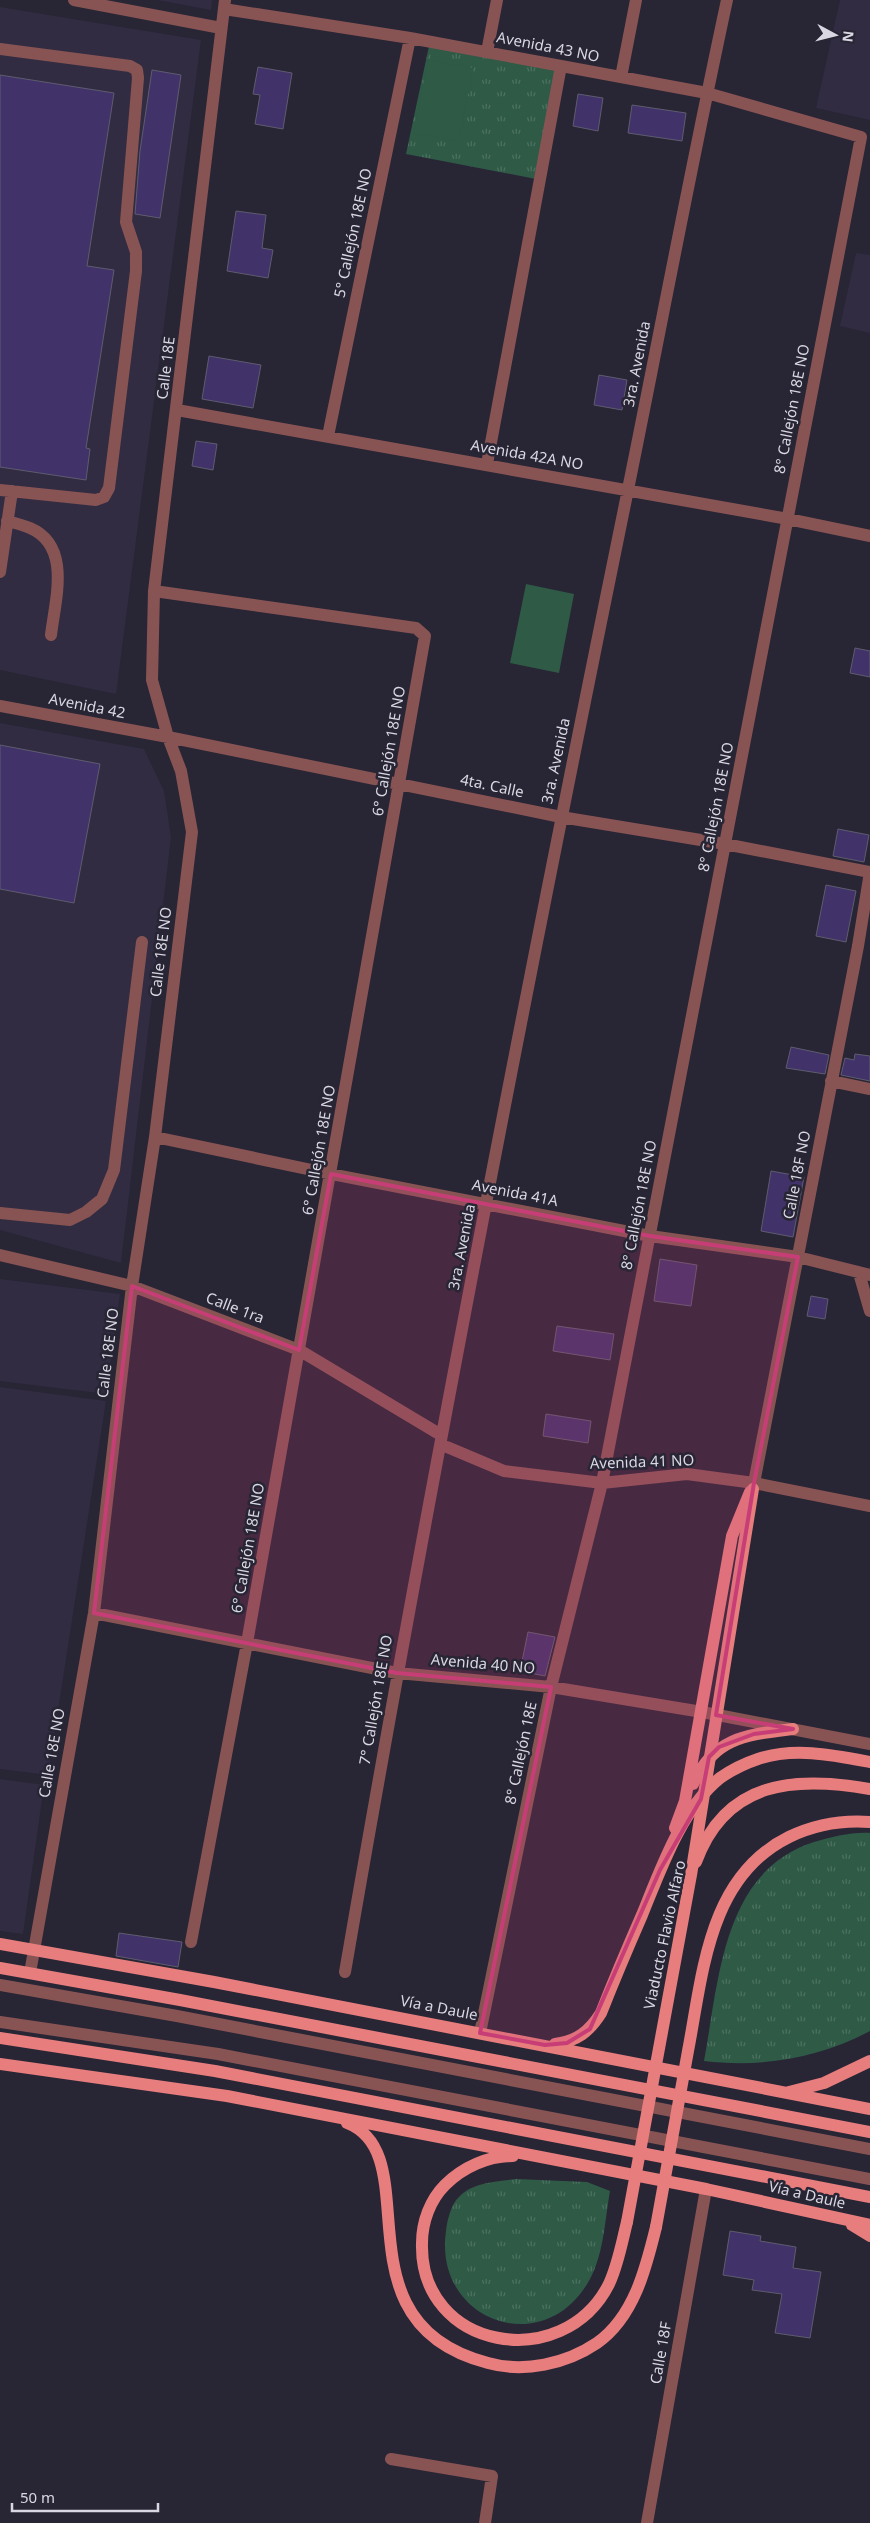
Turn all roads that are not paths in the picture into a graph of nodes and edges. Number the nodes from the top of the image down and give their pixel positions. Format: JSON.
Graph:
{"nodes":[{"id":1,"x":74,"y":0,"type":"edge"},
{"id":2,"x":497,"y":0,"type":"edge"},
{"id":3,"x":636,"y":0,"type":"edge"},
{"id":4,"x":727,"y":0,"type":"edge"},
{"id":5,"x":224,"y":5,"type":"edge"},
{"id":6,"x":221,"y":28,"type":"junction"},
{"id":7,"x":410,"y":38,"type":"junction"},
{"id":8,"x":0,"y":49,"type":"edge"},
{"id":9,"x":487,"y":52,"type":"junction"},
{"id":10,"x":562,"y":66,"type":"junction"},
{"id":11,"x":621,"y":77,"type":"junction"},
{"id":12,"x":707,"y":93,"type":"junction"},
{"id":13,"x":861,"y":138,"type":"joint"},
{"id":14,"x":177,"y":410,"type":"junction"},
{"id":15,"x":328,"y":436,"type":"junction"},
{"id":16,"x":486,"y":464,"type":"junction"},
{"id":17,"x":6,"y":490,"type":"edge"},
{"id":18,"x":628,"y":490,"type":"junction"},
{"id":19,"x":788,"y":519,"type":"junction"},
{"id":20,"x":7,"y":521,"type":"junction"},
{"id":21,"x":870,"y":536,"type":"edge"},
{"id":22,"x":0,"y":572,"type":"edge"},
{"id":23,"x":154,"y":591,"type":"junction"},
{"id":24,"x":51,"y":635,"type":"dead end"},
{"id":25,"x":0,"y":706,"type":"edge"},
{"id":26,"x":168,"y":737,"type":"junction"},
{"id":27,"x":401,"y":784,"type":"junction"},
{"id":28,"x":561,"y":817,"type":"junction"},
{"id":29,"x":725,"y":844,"type":"junction"},
{"id":30,"x":870,"y":872,"type":"edge"},
{"id":31,"x":142,"y":942,"type":"dead end"},
{"id":32,"x":864,"y":947,"type":"edge"},
{"id":33,"x":831,"y":1081,"type":"junction"},
{"id":34,"x":870,"y":1089,"type":"edge"},
{"id":35,"x":155,"y":1137,"type":"junction"},
{"id":36,"x":331,"y":1174,"type":"junction"},
{"id":37,"x":487,"y":1204,"type":"junction"},
{"id":38,"x":0,"y":1213,"type":"edge"},
{"id":39,"x":650,"y":1236,"type":"junction"},
{"id":40,"x":0,"y":1255,"type":"edge"},
{"id":41,"x":798,"y":1257,"type":"junction"},
{"id":42,"x":865,"y":1274,"type":"edge"},
{"id":43,"x":132,"y":1286,"type":"junction"},
{"id":44,"x":870,"y":1311,"type":"edge"},
{"id":45,"x":299,"y":1350,"type":"junction"},
{"id":46,"x":442,"y":1435,"type":"junction"},
{"id":47,"x":448,"y":1447,"type":"dead end"},
{"id":48,"x":602,"y":1483,"type":"junction"},
{"id":49,"x":753,"y":1486,"type":"junction"},
{"id":50,"x":870,"y":1506,"type":"edge"},
{"id":51,"x":94,"y":1613,"type":"junction"},
{"id":52,"x":247,"y":1643,"type":"junction"},
{"id":53,"x":397,"y":1673,"type":"junction"},
{"id":54,"x":551,"y":1687,"type":"junction"},
{"id":55,"x":702,"y":1712,"type":"junction"},
{"id":56,"x":793,"y":1728,"type":"junction"},
{"id":57,"x":870,"y":1744,"type":"edge"},
{"id":58,"x":870,"y":1762,"type":"edge"},
{"id":59,"x":870,"y":1789,"type":"edge"},
{"id":60,"x":685,"y":1801,"type":"junction"},
{"id":61,"x":870,"y":1822,"type":"edge"},
{"id":62,"x":660,"y":1870,"type":"junction"},
{"id":63,"x":692,"y":1875,"type":"junction"},
{"id":64,"x":191,"y":1942,"type":"dead end"},
{"id":65,"x":0,"y":1944,"type":"edge"},
{"id":66,"x":33,"y":1951,"type":"junction"},
{"id":67,"x":0,"y":1968,"type":"edge"},
{"id":68,"x":345,"y":1972,"type":"dead end"},
{"id":69,"x":30,"y":1973,"type":"junction"},
{"id":70,"x":0,"y":1985,"type":"edge"},
{"id":71,"x":0,"y":2022,"type":"edge"},
{"id":72,"x":480,"y":2033,"type":"junction"},
{"id":73,"x":0,"y":2038,"type":"edge"},
{"id":74,"x":545,"y":2045,"type":"junction"},
{"id":75,"x":870,"y":2061,"type":"edge"},
{"id":76,"x":0,"y":2064,"type":"edge"},
{"id":77,"x":784,"y":2094,"type":"junction"},
{"id":78,"x":870,"y":2109,"type":"edge"},
{"id":79,"x":328,"y":2116,"type":"junction"},
{"id":80,"x":870,"y":2132,"type":"edge"},
{"id":81,"x":870,"y":2149,"type":"edge"},
{"id":82,"x":534,"y":2156,"type":"junction"},
{"id":83,"x":870,"y":2179,"type":"edge"},
{"id":84,"x":706,"y":2189,"type":"junction"},
{"id":85,"x":870,"y":2197,"type":"edge"},
{"id":86,"x":843,"y":2220,"type":"junction"},
{"id":87,"x":870,"y":2225,"type":"edge"},
{"id":88,"x":870,"y":2236,"type":"edge"},
{"id":89,"x":391,"y":2459,"type":"dead end"},
{"id":90,"x":485,"y":2523,"type":"edge"},
{"id":91,"x":647,"y":2523,"type":"edge"}],
"edges":[{"from":1,"to":6,"type":"street"},
{"from":2,"to":9,"type":"street"},
{"from":3,"to":11,"type":"street"},
{"from":4,"to":12,"type":"street"},
{"from":5,"to":6,"type":"street","name":"Calle 18E"},
{"from":5,"to":7,"type":"street","name":"Avenida 43 NO"},
{"from":6,"to":14,"type":"street","name":"Calle 18E"},
{"from":7,"to":9,"type":"street","name":"Avenida 43 NO"},
{"from":7,"to":15,"type":"street","name":"5° Callejón 18E NO"},
{"from":8,"to":17,"type":"street"},
{"from":9,"to":10,"type":"street","name":"Avenida 43 NO"},
{"from":10,"to":11,"type":"street","name":"Avenida 43 NO"},
{"from":10,"to":16,"type":"street"},
{"from":11,"to":12,"type":"street","name":"Avenida 43 NO"},
{"from":12,"to":13,"type":"street","name":"Avenida 43 NO"},
{"from":12,"to":18,"type":"street","name":"3ra. Avenida"},
{"from":13,"to":19,"type":"street","name":"8° Callejón 18E NO"},
{"from":14,"to":15,"type":"street","name":"Avenida 42A NO"},
{"from":14,"to":23,"type":"street","name":"Calle 18E"},
{"from":15,"to":16,"type":"street","name":"Avenida 42A NO"},
{"from":16,"to":18,"type":"street","name":"Avenida 42A NO"},
{"from":17,"to":20,"type":"street"},
{"from":18,"to":19,"type":"street","name":"Avenida 42A NO"},
{"from":18,"to":28,"type":"street","name":"3ra. Avenida"},
{"from":19,"to":21,"type":"street","name":"Avenida 42A NO"},
{"from":19,"to":29,"type":"street","name":"8° Callejón 18E NO"},
{"from":20,"to":22,"type":"street"},
{"from":20,"to":24,"type":"street"},
{"from":23,"to":26,"type":"street","name":"Calle 18E"},
{"from":23,"to":27,"type":"street","name":"6° Callejón 18E NO"},
{"from":25,"to":26,"type":"street","name":"Avenida 42"},
{"from":26,"to":27,"type":"street","name":"4ta. Calle"},
{"from":26,"to":35,"type":"street","name":"Calle 18E NO"},
{"from":27,"to":28,"type":"street","name":"4ta. Calle"},
{"from":27,"to":36,"type":"street","name":"6° Callejón 18E NO"},
{"from":28,"to":29,"type":"street","name":"4ta. Calle"},
{"from":28,"to":37,"type":"street","name":"3ra. Avenida"},
{"from":29,"to":30,"type":"street","name":"4ta. Calle"},
{"from":29,"to":39,"type":"street","name":"8° Callejón 18E NO"},
{"from":30,"to":32,"type":"street","name":"Calle 18F NO"},
{"from":31,"to":38,"type":"street"},
{"from":32,"to":33,"type":"street","name":"Calle 18F NO"},
{"from":33,"to":34,"type":"street"},
{"from":33,"to":41,"type":"street","name":"Calle 18F NO"},
{"from":35,"to":36,"type":"street","name":"Avenida 41A"},
{"from":35,"to":43,"type":"street","name":"Calle 18E NO"},
{"from":36,"to":37,"type":"street","name":"Avenida 41A"},
{"from":36,"to":45,"type":"street","name":"6° Callejón 18E NO"},
{"from":37,"to":39,"type":"street","name":"Avenida 41A"},
{"from":37,"to":46,"type":"street","name":"3ra. Avenida"},
{"from":39,"to":41,"type":"street","name":"Avenida 41A"},
{"from":39,"to":48,"type":"street","name":"8° Callejón 18E NO"},
{"from":40,"to":43,"type":"street","name":"Calle 1ra"},
{"from":41,"to":42,"type":"street","name":"Avenida 41A"},
{"from":41,"to":49,"type":"street","name":"Calle 18F NO"},
{"from":42,"to":44,"type":"street"},
{"from":43,"to":45,"type":"street","name":"Calle 1ra"},
{"from":43,"to":51,"type":"street","name":"Calle 18E NO"},
{"from":45,"to":46,"type":"street","name":"Calle 1ra"},
{"from":45,"to":52,"type":"street","name":"6° Callejón 18E NO"},
{"from":46,"to":53,"type":"street","name":"7° Callejón 18E NO"},
{"from":47,"to":48,"type":"street","name":"Avenida 41 NO"},
{"from":48,"to":49,"type":"street","name":"Avenida 41 NO"},
{"from":48,"to":54,"type":"street","name":"8° Callejón 18E"},
{"from":49,"to":50,"type":"street","name":"Avenida 41 NO"},
{"from":49,"to":55,"type":"main road"},
{"from":49,"to":63,"type":"main road","bridge":true},
{"from":51,"to":52,"type":"street","name":"Avenida 40 NO"},
{"from":51,"to":66,"type":"street","name":"Calle 18E NO"},
{"from":52,"to":53,"type":"street","name":"Avenida 40 NO"},
{"from":52,"to":64,"type":"street","name":"6° Callejón 18E NO"},
{"from":53,"to":54,"type":"street","name":"Avenida 40 NO"},
{"from":53,"to":68,"type":"street","name":"7° Callejón 18E NO"},
{"from":54,"to":55,"type":"street","name":"Avenida 40 NO"},
{"from":54,"to":72,"type":"street","name":"8° Callejón 18E"},
{"from":55,"to":56,"type":"street","name":"Avenida 40 NO"},
{"from":55,"to":60,"type":"main road"},
{"from":56,"to":57,"type":"street","name":"Avenida 40 NO"},
{"from":56,"to":60,"type":"main road"},
{"from":58,"to":62,"type":"main road"},
{"from":59,"to":63,"type":"main road","name":"Viaducto Flavio Alfaro","bridge":true},
{"from":60,"to":62,"type":"main road"},
{"from":61,"to":79,"type":"main road","bridge":true},
{"from":62,"to":74,"type":"main road"},
{"from":63,"to":82,"type":"main road","name":"Viaducto Flavio Alfaro","bridge":true},
{"from":65,"to":66,"type":"main road","name":"Vía a Daule"},
{"from":66,"to":69,"type":"street","name":"Calle 18E NO"},
{"from":66,"to":72,"type":"main road","name":"Vía a Daule"},
{"from":67,"to":69,"type":"main road"},
{"from":69,"to":80,"type":"main road"},
{"from":70,"to":81,"type":"street"},
{"from":71,"to":83,"type":"street","name":"Vía a Daule"},
{"from":72,"to":74,"type":"main road","name":"Vía a Daule"},
{"from":73,"to":85,"type":"main road","name":"Vía a Daule"},
{"from":74,"to":77,"type":"main road","name":"Vía a Daule"},
{"from":75,"to":77,"type":"main road"},
{"from":76,"to":79,"type":"main road","name":"Vía a Daule"},
{"from":77,"to":78,"type":"main road","name":"Vía a Daule"},
{"from":79,"to":82,"type":"main road","name":"Vía a Daule"},
{"from":82,"to":84,"type":"main road","name":"Vía a Daule"},
{"from":84,"to":86,"type":"main road","name":"Vía a Daule"},
{"from":84,"to":91,"type":"street","name":"Calle 18F"},
{"from":86,"to":87,"type":"main road","name":"Vía a Daule"},
{"from":86,"to":88,"type":"main road"},
{"from":89,"to":90,"type":"street"}]}
